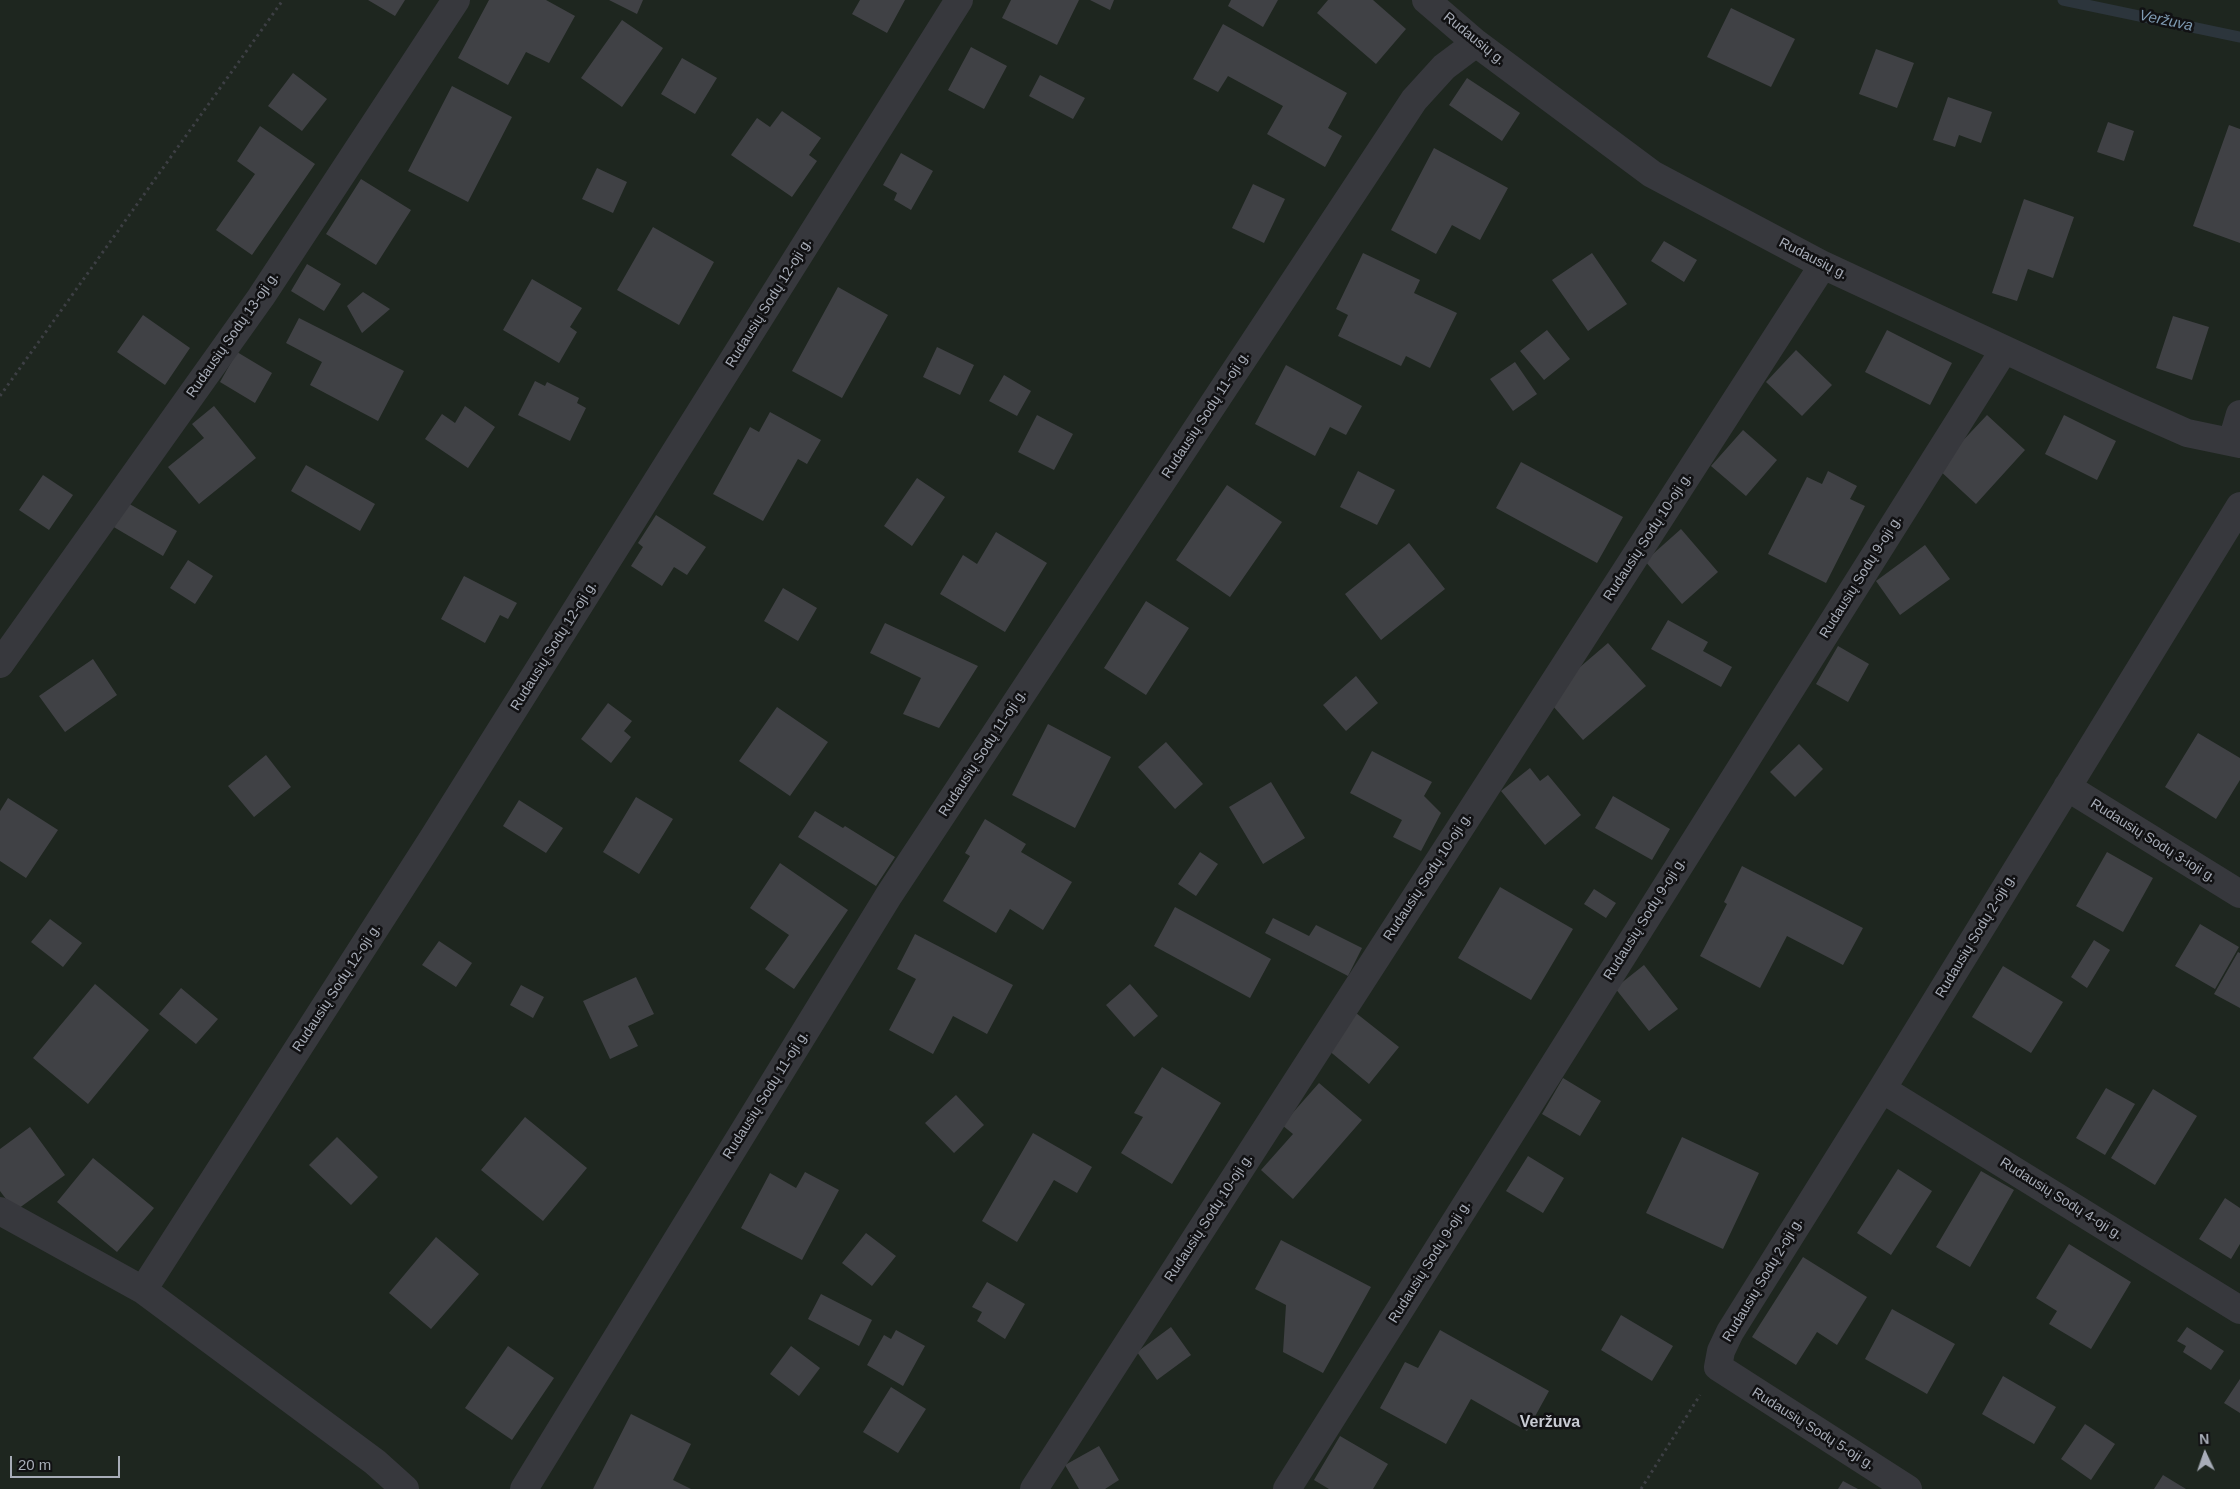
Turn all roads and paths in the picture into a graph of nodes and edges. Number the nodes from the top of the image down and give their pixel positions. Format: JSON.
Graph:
{"nodes":[{"id":1,"x":283,"y":0,"type":"edge"},
{"id":2,"x":456,"y":0,"type":"edge"},
{"id":3,"x":959,"y":0,"type":"edge"},
{"id":4,"x":1426,"y":0,"type":"edge"},
{"id":5,"x":1476,"y":43,"type":"junction"},
{"id":6,"x":1823,"y":265,"type":"junction"},
{"id":7,"x":2004,"y":350,"type":"junction"},
{"id":8,"x":0,"y":396,"type":"edge"},
{"id":9,"x":2240,"y":414,"type":"edge"},
{"id":10,"x":2236,"y":442,"type":"edge"},
{"id":11,"x":2240,"y":506,"type":"edge"},
{"id":12,"x":0,"y":664,"type":"edge"},
{"id":13,"x":2067,"y":787,"type":"junction"},
{"id":14,"x":2240,"y":894,"type":"edge"},
{"id":15,"x":1882,"y":1089,"type":"junction"},
{"id":16,"x":0,"y":1211,"type":"edge"},
{"id":17,"x":143,"y":1290,"type":"junction"},
{"id":18,"x":2240,"y":1310,"type":"edge"},
{"id":19,"x":1718,"y":1367,"type":"junction"},
{"id":20,"x":405,"y":1489,"type":"edge"},
{"id":21,"x":524,"y":1489,"type":"edge"},
{"id":22,"x":1034,"y":1489,"type":"edge"},
{"id":23,"x":1286,"y":1489,"type":"edge"},
{"id":24,"x":1641,"y":1489,"type":"edge"},
{"id":25,"x":1908,"y":1489,"type":"edge"}],
"edges":[{"from":1,"to":8,"type":"path"},
{"from":2,"to":12,"type":"street","name":"Rudausių Sodų 13-oji g."},
{"from":3,"to":17,"type":"street","name":"Rudausių Sodų 12-oji g."},
{"from":4,"to":5,"type":"street","name":"Rudausių g."},
{"from":5,"to":6,"type":"street","name":"Rudausių g."},
{"from":5,"to":21,"type":"street","name":"Rudausių Sodų 11-oji g."},
{"from":6,"to":7,"type":"street","name":"Rudausių g."},
{"from":6,"to":22,"type":"street","name":"Rudausių Sodų 10-oji g."},
{"from":7,"to":10,"type":"street","name":"Rudausių g."},
{"from":7,"to":23,"type":"street","name":"Rudausių Sodų 9-oji g."},
{"from":9,"to":10,"type":"street"},
{"from":11,"to":13,"type":"street","name":"Rudausių Sodų 2-oji g."},
{"from":13,"to":14,"type":"street","name":"Rudausių Sodų 3-ioji g."},
{"from":13,"to":15,"type":"street","name":"Rudausių Sodų 2-oji g."},
{"from":15,"to":18,"type":"street","name":"Rudausių Sodų 4-oji g."},
{"from":15,"to":19,"type":"street","name":"Rudausių Sodų 2-oji g."},
{"from":16,"to":17,"type":"street"},
{"from":17,"to":20,"type":"street"},
{"from":19,"to":24,"type":"path"},
{"from":19,"to":25,"type":"street","name":"Rudausių Sodų 5-oji g."}]}
